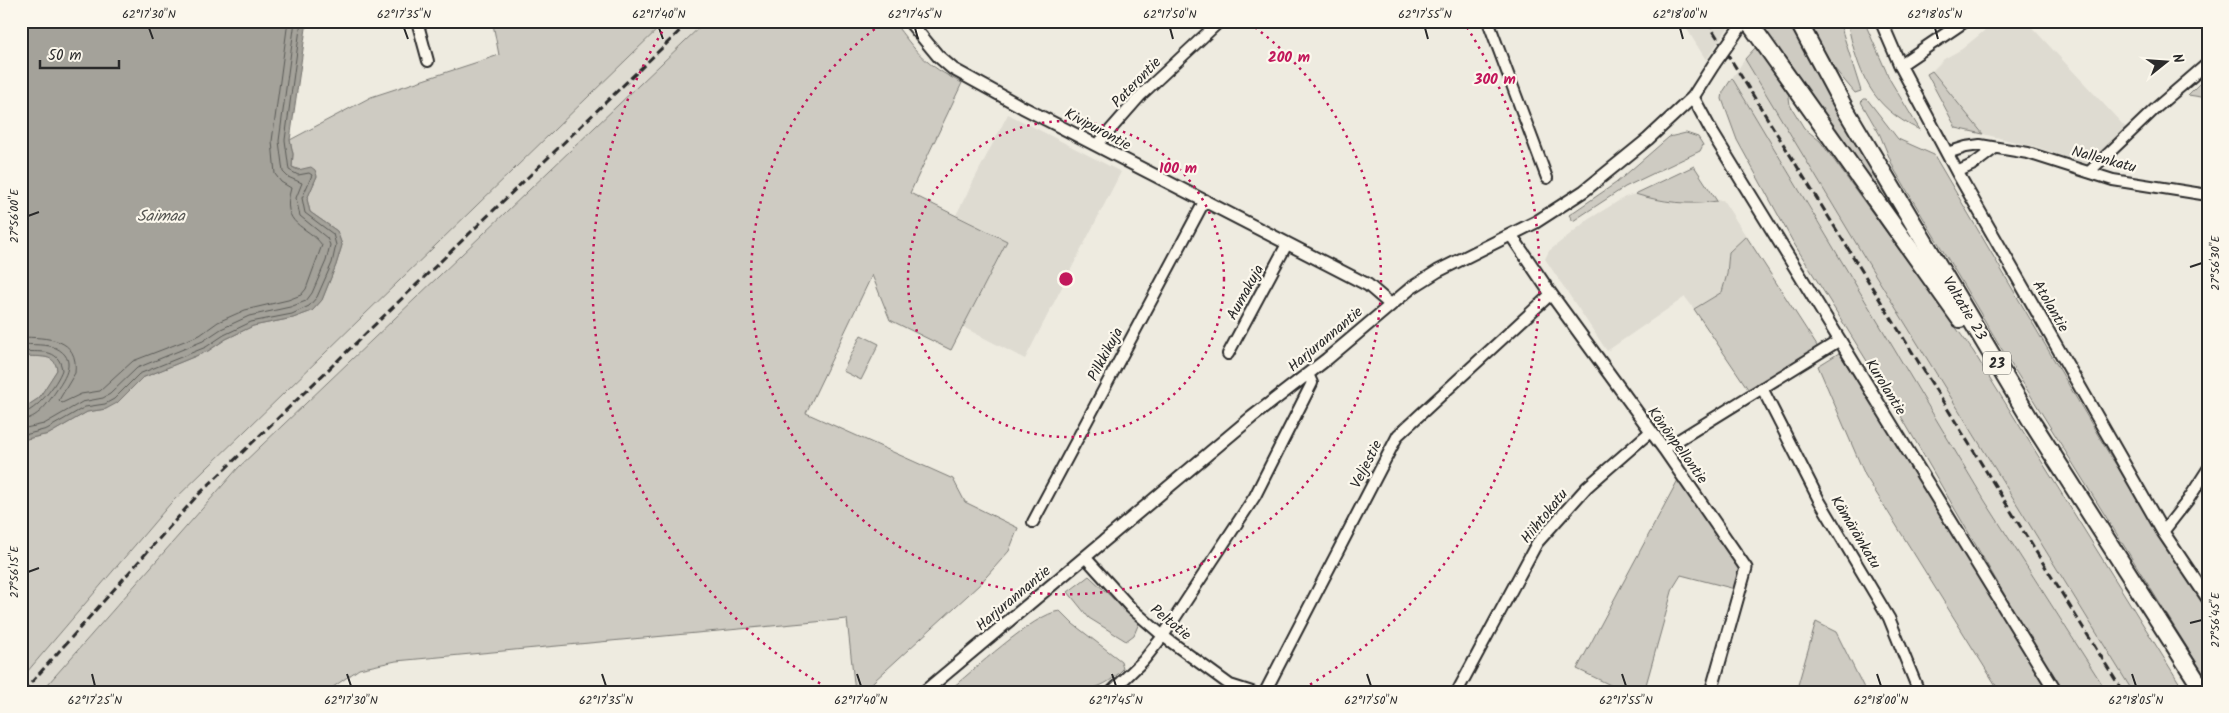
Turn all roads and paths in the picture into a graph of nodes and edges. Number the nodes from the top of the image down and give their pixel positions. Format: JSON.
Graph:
{"nodes":[{"id":1,"x":417,"y":21,"type":"edge"},
{"id":2,"x":909,"y":21,"type":"edge"},
{"id":3,"x":1220,"y":21,"type":"edge"},
{"id":4,"x":1488,"y":21,"type":"edge"},
{"id":5,"x":1798,"y":21,"type":"edge"},
{"id":6,"x":1881,"y":21,"type":"edge"},
{"id":7,"x":1965,"y":21,"type":"edge"},
{"id":8,"x":1744,"y":23,"type":"edge"},
{"id":9,"x":428,"y":61,"type":"dead end"},
{"id":10,"x":2208,"y":63,"type":"edge"},
{"id":11,"x":1900,"y":65,"type":"junction"},
{"id":12,"x":1693,"y":97,"type":"junction"},
{"id":13,"x":1097,"y":145,"type":"junction"},
{"id":14,"x":1994,"y":148,"type":"junction"},
{"id":15,"x":1947,"y":153,"type":"junction"},
{"id":16,"x":1957,"y":172,"type":"junction"},
{"id":17,"x":2089,"y":172,"type":"junction"},
{"id":18,"x":1547,"y":178,"type":"dead end"},
{"id":19,"x":2208,"y":194,"type":"edge"},
{"id":20,"x":1205,"y":200,"type":"junction"},
{"id":21,"x":1511,"y":235,"type":"junction"},
{"id":22,"x":1287,"y":244,"type":"junction"},
{"id":23,"x":1551,"y":294,"type":"junction"},
{"id":24,"x":1390,"y":304,"type":"junction"},
{"id":25,"x":1840,"y":340,"type":"junction"},
{"id":26,"x":1228,"y":354,"type":"dead end"},
{"id":27,"x":1308,"y":374,"type":"junction"},
{"id":28,"x":1762,"y":388,"type":"junction"},
{"id":29,"x":2033,"y":424,"type":"junction"},
{"id":30,"x":1650,"y":432,"type":"junction"},
{"id":31,"x":1664,"y":449,"type":"junction"},
{"id":32,"x":2208,"y":469,"type":"edge"},
{"id":33,"x":1033,"y":522,"type":"dead end"},
{"id":34,"x":2163,"y":532,"type":"junction"},
{"id":35,"x":1085,"y":557,"type":"junction"},
{"id":36,"x":2208,"y":599,"type":"edge"},
{"id":37,"x":1162,"y":636,"type":"junction"},
{"id":38,"x":924,"y":692,"type":"edge"},
{"id":39,"x":1111,"y":692,"type":"edge"},
{"id":40,"x":1252,"y":692,"type":"edge"},
{"id":41,"x":1265,"y":692,"type":"edge"},
{"id":42,"x":1457,"y":692,"type":"edge"},
{"id":43,"x":1711,"y":692,"type":"edge"},
{"id":44,"x":1919,"y":692,"type":"edge"},
{"id":45,"x":2056,"y":692,"type":"edge"},
{"id":46,"x":2204,"y":692,"type":"edge"}],
"edges":[{"from":1,"to":9,"type":"street"},
{"from":2,"to":13,"type":"street","name":"Kivipurontie"},
{"from":3,"to":13,"type":"street","name":"Paterontie"},
{"from":4,"to":18,"type":"street"},
{"from":5,"to":29,"type":"highway","name":"Valtatie 23","number":"23"},
{"from":6,"to":11,"type":"street","name":"Atolantie"},
{"from":7,"to":11,"type":"street"},
{"from":8,"to":12,"type":"street","name":"Harjurannantie","bridge":true},
{"from":8,"to":29,"type":"highway"},
{"from":10,"to":17,"type":"street"},
{"from":11,"to":15,"type":"street","name":"Atolantie"},
{"from":12,"to":21,"type":"street","name":"Harjurannantie"},
{"from":12,"to":25,"type":"street","name":"Kurolantie"},
{"from":13,"to":20,"type":"street","name":"Kivipurontie"},
{"from":14,"to":15,"type":"street","name":"Nallenkatu"},
{"from":14,"to":16,"type":"street"},
{"from":14,"to":17,"type":"street","name":"Nallenkatu"},
{"from":15,"to":16,"type":"street","name":"Atolantie"},
{"from":16,"to":34,"type":"street","name":"Atolantie"},
{"from":17,"to":19,"type":"street","name":"Nallenkatu"},
{"from":20,"to":22,"type":"street","name":"Kivipurontie"},
{"from":20,"to":33,"type":"street","name":"Pilkkikuja"},
{"from":21,"to":23,"type":"street","name":"Könönpellontie"},
{"from":21,"to":24,"type":"street","name":"Harjurannantie"},
{"from":22,"to":24,"type":"street","name":"Kivipurontie"},
{"from":22,"to":26,"type":"street","name":"Aumakuja"},
{"from":23,"to":30,"type":"street","name":"Könönpellontie"},
{"from":23,"to":41,"type":"street","name":"Veljestie"},
{"from":24,"to":27,"type":"street","name":"Harjurannantie"},
{"from":25,"to":28,"type":"street"},
{"from":25,"to":45,"type":"street","name":"Kurolantie"},
{"from":27,"to":35,"type":"street","name":"Harjurannantie"},
{"from":27,"to":37,"type":"street"},
{"from":28,"to":31,"type":"street"},
{"from":28,"to":44,"type":"street","name":"Kämäränkatu"},
{"from":29,"to":46,"type":"highway","name":"Valtatie 23","number":"23"},
{"from":30,"to":31,"type":"street","name":"Könönpellontie"},
{"from":30,"to":42,"type":"street","name":"Hiihtokatu"},
{"from":31,"to":43,"type":"street","name":"Könönpellontie"},
{"from":32,"to":34,"type":"street"},
{"from":34,"to":36,"type":"street","name":"Atolantie"},
{"from":35,"to":37,"type":"street","name":"Peltotie"},
{"from":35,"to":38,"type":"street","name":"Harjurannantie"},
{"from":37,"to":39,"type":"street"},
{"from":37,"to":40,"type":"street","name":"Peltotie"}]}
